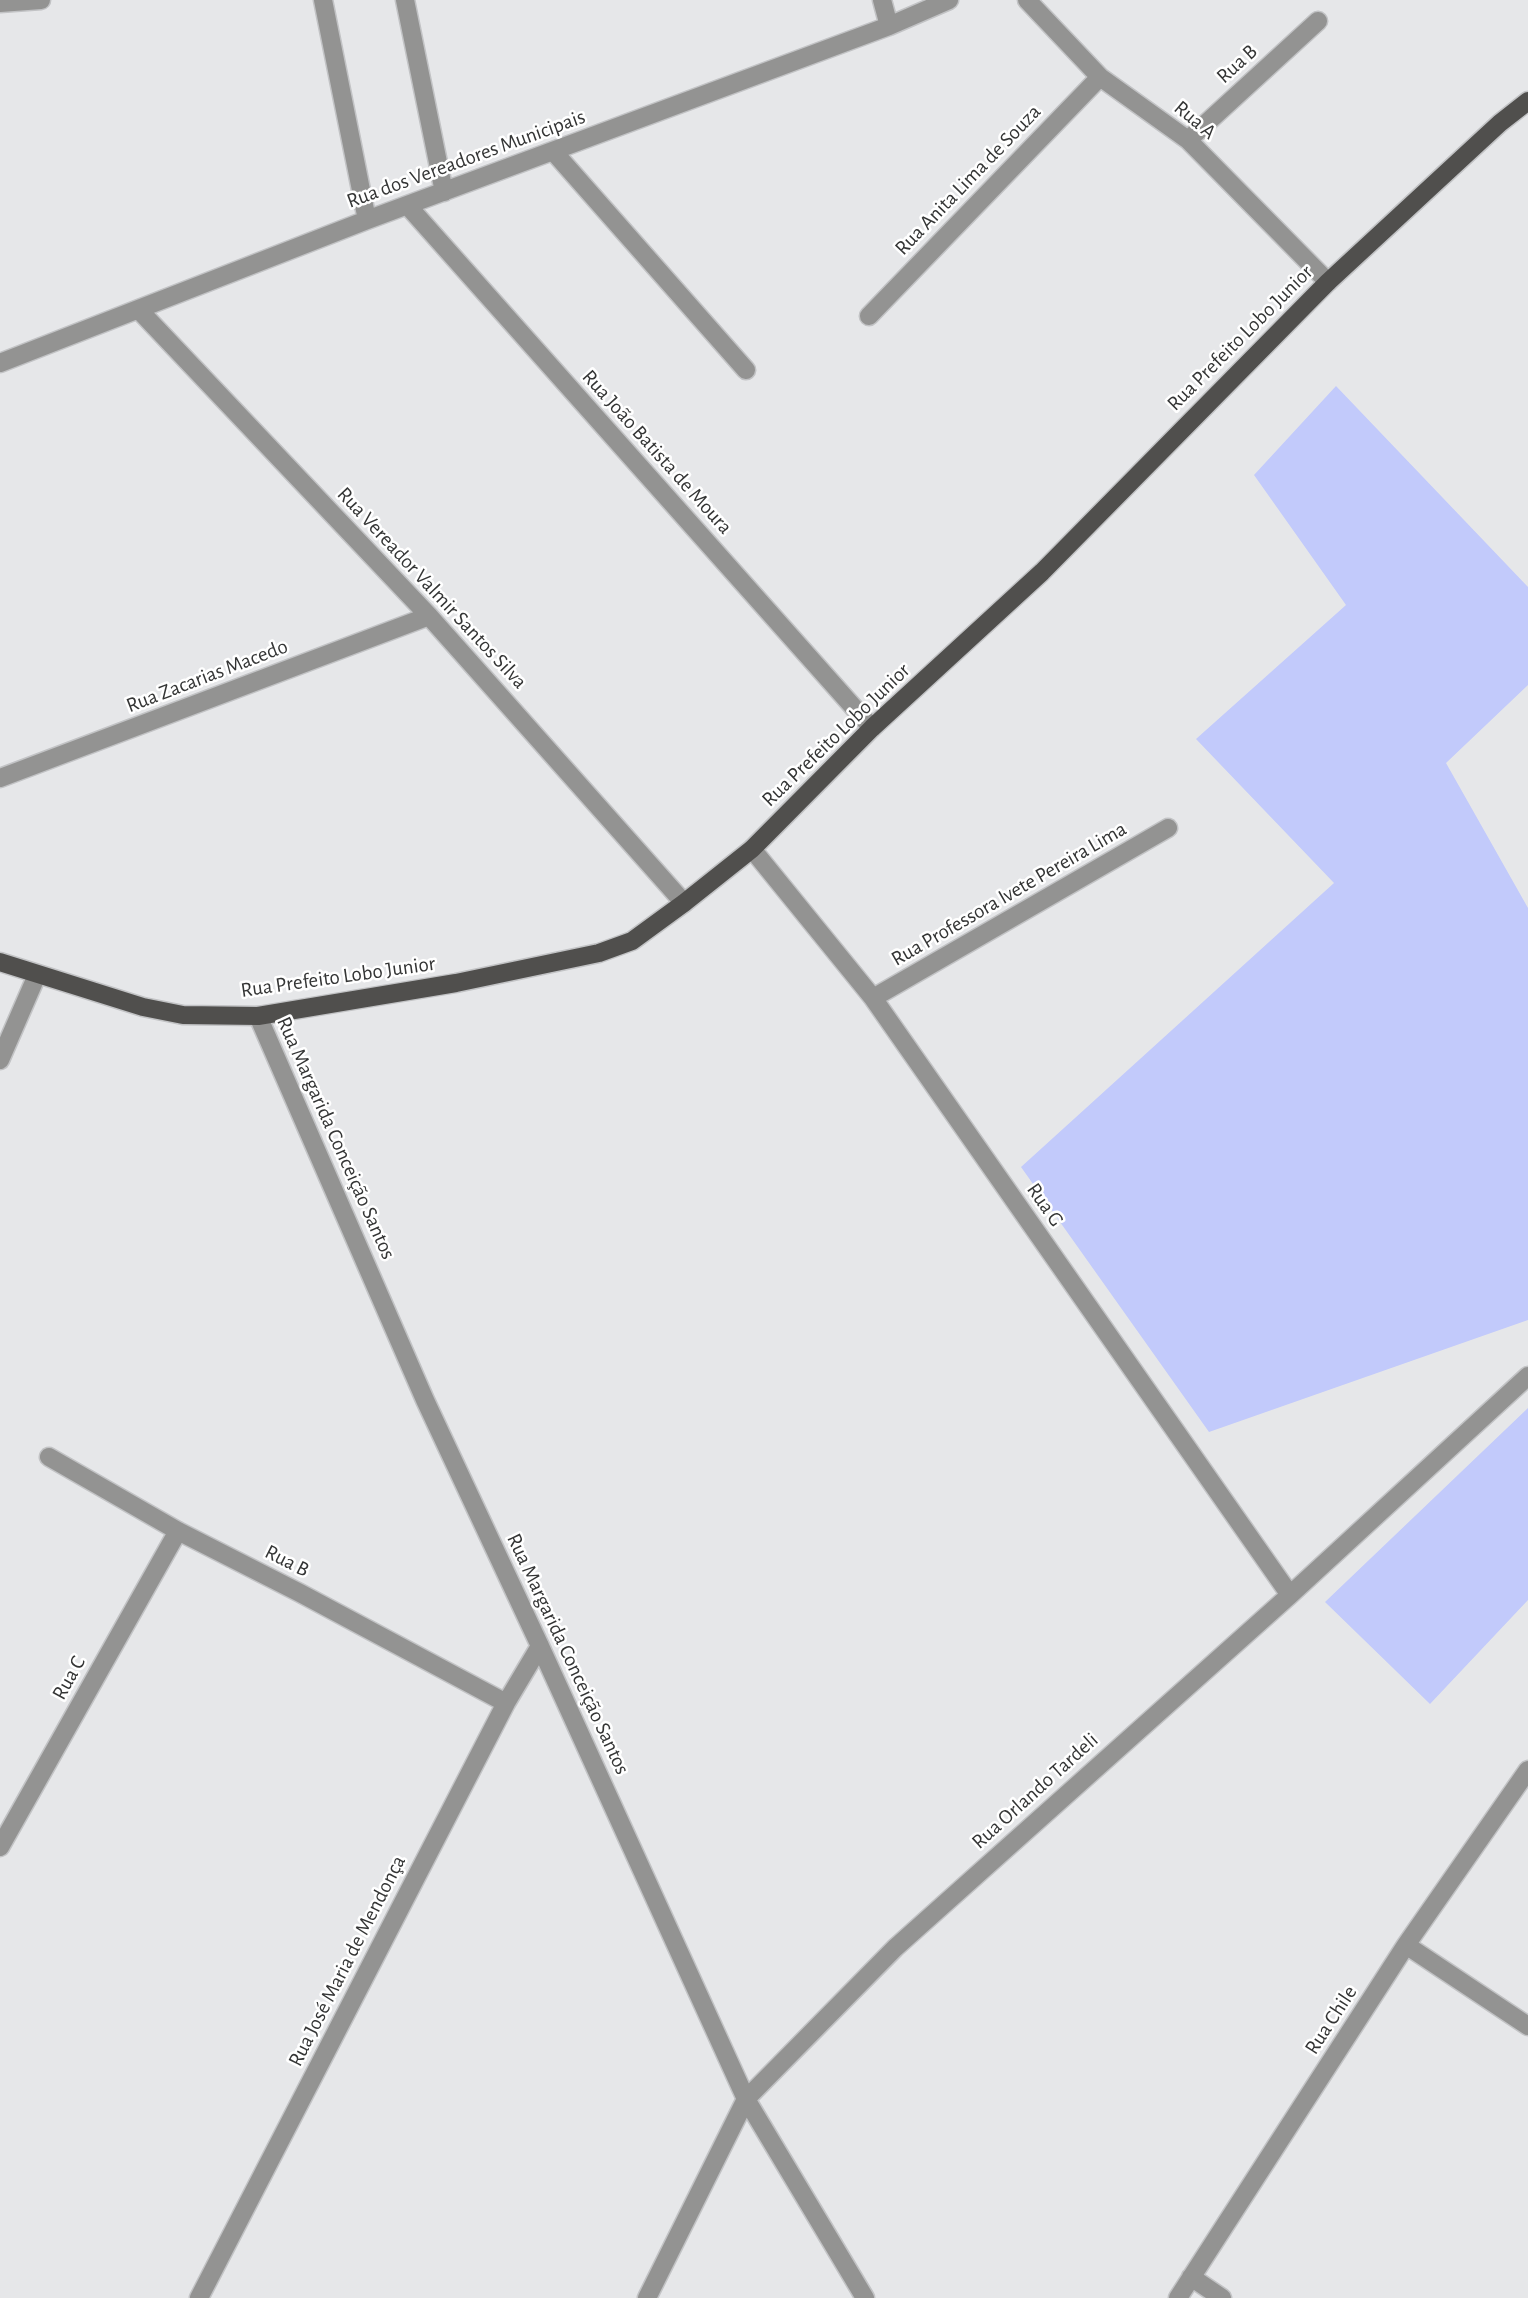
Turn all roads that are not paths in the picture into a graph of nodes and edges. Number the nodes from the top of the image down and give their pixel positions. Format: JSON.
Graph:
{"nodes":[{"id":1,"x":41,"y":0,"type":"edge"},
{"id":2,"x":324,"y":0,"type":"edge"},
{"id":3,"x":405,"y":0,"type":"edge"},
{"id":4,"x":882,"y":0,"type":"edge"},
{"id":5,"x":949,"y":0,"type":"edge"},
{"id":6,"x":1027,"y":0,"type":"edge"},
{"id":7,"x":0,"y":3,"type":"edge"},
{"id":8,"x":1318,"y":21,"type":"dead end"},
{"id":9,"x":889,"y":26,"type":"junction"},
{"id":10,"x":1100,"y":77,"type":"junction"},
{"id":11,"x":1528,"y":101,"type":"edge"},
{"id":12,"x":1188,"y":140,"type":"junction"},
{"id":13,"x":553,"y":151,"type":"junction"},
{"id":14,"x":444,"y":192,"type":"junction"},
{"id":15,"x":408,"y":206,"type":"junction"},
{"id":16,"x":368,"y":220,"type":"junction"},
{"id":17,"x":1328,"y":282,"type":"junction"},
{"id":18,"x":139,"y":310,"type":"junction"},
{"id":19,"x":869,"y":316,"type":"dead end"},
{"id":20,"x":0,"y":363,"type":"edge"},
{"id":21,"x":746,"y":370,"type":"dead end"},
{"id":22,"x":429,"y":616,"type":"junction"},
{"id":23,"x":872,"y":728,"type":"junction"},
{"id":24,"x":0,"y":778,"type":"edge"},
{"id":25,"x":1168,"y":828,"type":"dead end"},
{"id":26,"x":752,"y":849,"type":"junction"},
{"id":27,"x":684,"y":903,"type":"junction"},
{"id":28,"x":0,"y":962,"type":"edge"},
{"id":29,"x":37,"y":975,"type":"junction"},
{"id":30,"x":873,"y":998,"type":"junction"},
{"id":31,"x":258,"y":1016,"type":"junction"},
{"id":32,"x":0,"y":1060,"type":"edge"},
{"id":33,"x":1528,"y":1376,"type":"edge"},
{"id":34,"x":49,"y":1457,"type":"dead end"},
{"id":35,"x":178,"y":1531,"type":"junction"},
{"id":36,"x":1290,"y":1595,"type":"junction"},
{"id":37,"x":540,"y":1646,"type":"junction"},
{"id":38,"x":506,"y":1703,"type":"junction"},
{"id":39,"x":1528,"y":1770,"type":"edge"},
{"id":40,"x":0,"y":1847,"type":"edge"},
{"id":41,"x":1406,"y":1945,"type":"junction"},
{"id":42,"x":1528,"y":2026,"type":"edge"},
{"id":43,"x":746,"y":2099,"type":"junction"},
{"id":44,"x":1191,"y":2277,"type":"junction"},
{"id":45,"x":199,"y":2298,"type":"edge"},
{"id":46,"x":647,"y":2298,"type":"edge"},
{"id":47,"x":865,"y":2298,"type":"edge"},
{"id":48,"x":1178,"y":2298,"type":"edge"},
{"id":49,"x":1222,"y":2298,"type":"edge"}],
"edges":[{"from":1,"to":7,"type":"street"},
{"from":2,"to":16,"type":"street"},
{"from":3,"to":14,"type":"street"},
{"from":4,"to":9,"type":"street"},
{"from":5,"to":9,"type":"street","name":"Rua dos Vereadores Municipais"},
{"from":6,"to":10,"type":"street","name":"Rua A"},
{"from":8,"to":12,"type":"street","name":"Rua B"},
{"from":9,"to":13,"type":"street","name":"Rua dos Vereadores Municipais"},
{"from":10,"to":12,"type":"street","name":"Rua A"},
{"from":10,"to":19,"type":"street","name":"Rua Anita Lima de Souza"},
{"from":11,"to":17,"type":"main road","name":"Rua Prefeito Lobo Junior"},
{"from":12,"to":17,"type":"street","name":"Rua A"},
{"from":13,"to":14,"type":"street","name":"Rua dos Vereadores Municipais"},
{"from":13,"to":21,"type":"street"},
{"from":14,"to":15,"type":"street","name":"Rua dos Vereadores Municipais"},
{"from":15,"to":16,"type":"street","name":"Rua dos Vereadores Municipais"},
{"from":15,"to":23,"type":"street","name":"Rua João Batista de Moura"},
{"from":16,"to":18,"type":"street","name":"Rua dos Vereadores Municipais"},
{"from":17,"to":23,"type":"main road","name":"Rua Prefeito Lobo Junior"},
{"from":18,"to":20,"type":"street","name":"Rua dos Vereadores Municipais"},
{"from":18,"to":22,"type":"street","name":"Rua Vereador Valmir Santos Silva"},
{"from":22,"to":24,"type":"street","name":"Rua Zacarias Macedo"},
{"from":22,"to":27,"type":"street","name":"Rua Vereador Valmir Santos Silva"},
{"from":23,"to":26,"type":"main road","name":"Rua Prefeito Lobo Junior"},
{"from":25,"to":30,"type":"street","name":"Rua Professora Ivete Pereira Lima"},
{"from":26,"to":27,"type":"main road","name":"Rua Prefeito Lobo Junior"},
{"from":26,"to":30,"type":"street","name":"Rua G"},
{"from":27,"to":31,"type":"main road","name":"Rua Prefeito Lobo Junior"},
{"from":28,"to":29,"type":"main road","name":"Rua Prefeito Lobo Junior"},
{"from":29,"to":31,"type":"main road","name":"Rua Prefeito Lobo Junior"},
{"from":29,"to":32,"type":"street"},
{"from":30,"to":36,"type":"street","name":"Rua G"},
{"from":31,"to":37,"type":"street","name":"Rua Margarida Conceição Santos"},
{"from":33,"to":36,"type":"street","name":"Rua Orlando Tardeli"},
{"from":34,"to":35,"type":"street","name":"Rua B"},
{"from":35,"to":38,"type":"street","name":"Rua B"},
{"from":35,"to":40,"type":"street","name":"Rua C"},
{"from":36,"to":43,"type":"street","name":"Rua Orlando Tardeli"},
{"from":37,"to":38,"type":"street","name":"Rua José Maria de Mendonça"},
{"from":37,"to":43,"type":"street","name":"Rua Margarida Conceição Santos"},
{"from":38,"to":45,"type":"street","name":"Rua José Maria de Mendonça"},
{"from":39,"to":41,"type":"street","name":"Rua Chile"},
{"from":41,"to":42,"type":"street"},
{"from":41,"to":44,"type":"street","name":"Rua Chile"},
{"from":43,"to":46,"type":"street","name":"Rua Orlando Tardeli"},
{"from":43,"to":47,"type":"street","name":"Rua Margarida Conceição Santos"},
{"from":44,"to":48,"type":"street","name":"Rua Chile"},
{"from":44,"to":49,"type":"street"}]}
